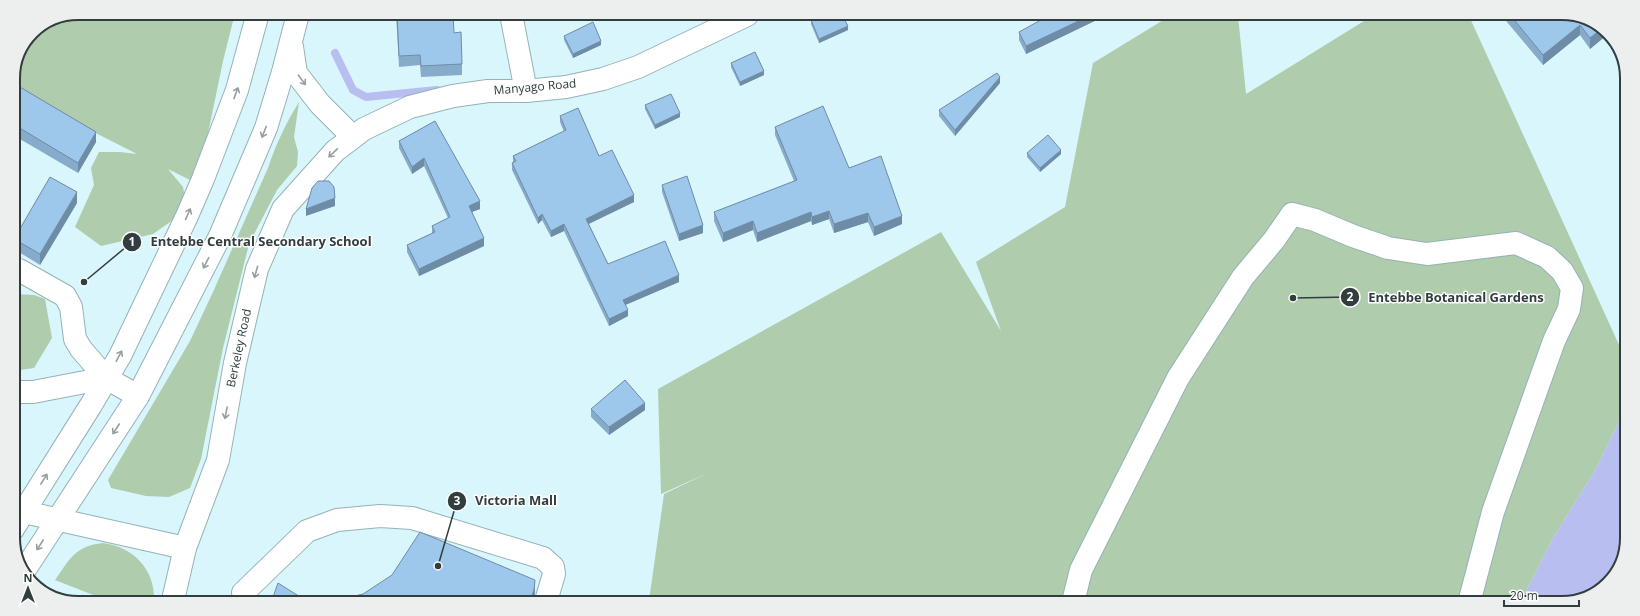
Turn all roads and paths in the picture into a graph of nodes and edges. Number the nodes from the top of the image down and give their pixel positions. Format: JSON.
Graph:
{"nodes":[{"id":1,"x":256,"y":20,"type":"edge"},
{"id":2,"x":297,"y":20,"type":"edge"},
{"id":3,"x":512,"y":20,"type":"edge"},
{"id":4,"x":737,"y":20,"type":"edge"},
{"id":5,"x":291,"y":44,"type":"junction"},
{"id":6,"x":526,"y":91,"type":"junction"},
{"id":7,"x":358,"y":133,"type":"junction"},
{"id":8,"x":20,"y":271,"type":"edge"},
{"id":9,"x":106,"y":378,"type":"junction"},
{"id":10,"x":20,"y":392,"type":"edge"},
{"id":11,"x":138,"y":396,"type":"junction"},
{"id":12,"x":20,"y":517,"type":"edge"},
{"id":13,"x":20,"y":520,"type":"edge"},
{"id":14,"x":57,"y":520,"type":"junction"},
{"id":15,"x":185,"y":548,"type":"junction"},
{"id":16,"x":27,"y":566,"type":"edge"},
{"id":17,"x":243,"y":593,"type":"dead end"},
{"id":18,"x":174,"y":596,"type":"edge"},
{"id":19,"x":547,"y":596,"type":"edge"},
{"id":20,"x":1074,"y":596,"type":"edge"},
{"id":21,"x":1471,"y":596,"type":"edge"}],
"edges":[{"from":9,"to":1,"type":"main road","one_way":true},
{"from":2,"to":5,"type":"main road"},
{"from":3,"to":6,"type":"main road"},
{"from":4,"to":6,"type":"main road","name":"Manyago Road"},
{"from":5,"to":7,"type":"main road","one_way":true},
{"from":5,"to":11,"type":"main road","one_way":true},
{"from":6,"to":7,"type":"main road","name":"Manyago Road"},
{"from":7,"to":15,"type":"main road","name":"Berkeley Road","one_way":true},
{"from":8,"to":9,"type":"main road"},
{"from":9,"to":10,"type":"main road"},
{"from":9,"to":11,"type":"main road"},
{"from":12,"to":9,"type":"main road","one_way":true},
{"from":11,"to":14,"type":"main road","one_way":true},
{"from":13,"to":14,"type":"main road"},
{"from":14,"to":15,"type":"main road"},
{"from":14,"to":16,"type":"main road","one_way":true},
{"from":15,"to":18,"type":"main road","name":"Berkeley Road"},
{"from":17,"to":19,"type":"main road"},
{"from":20,"to":21,"type":"main road"}]}
